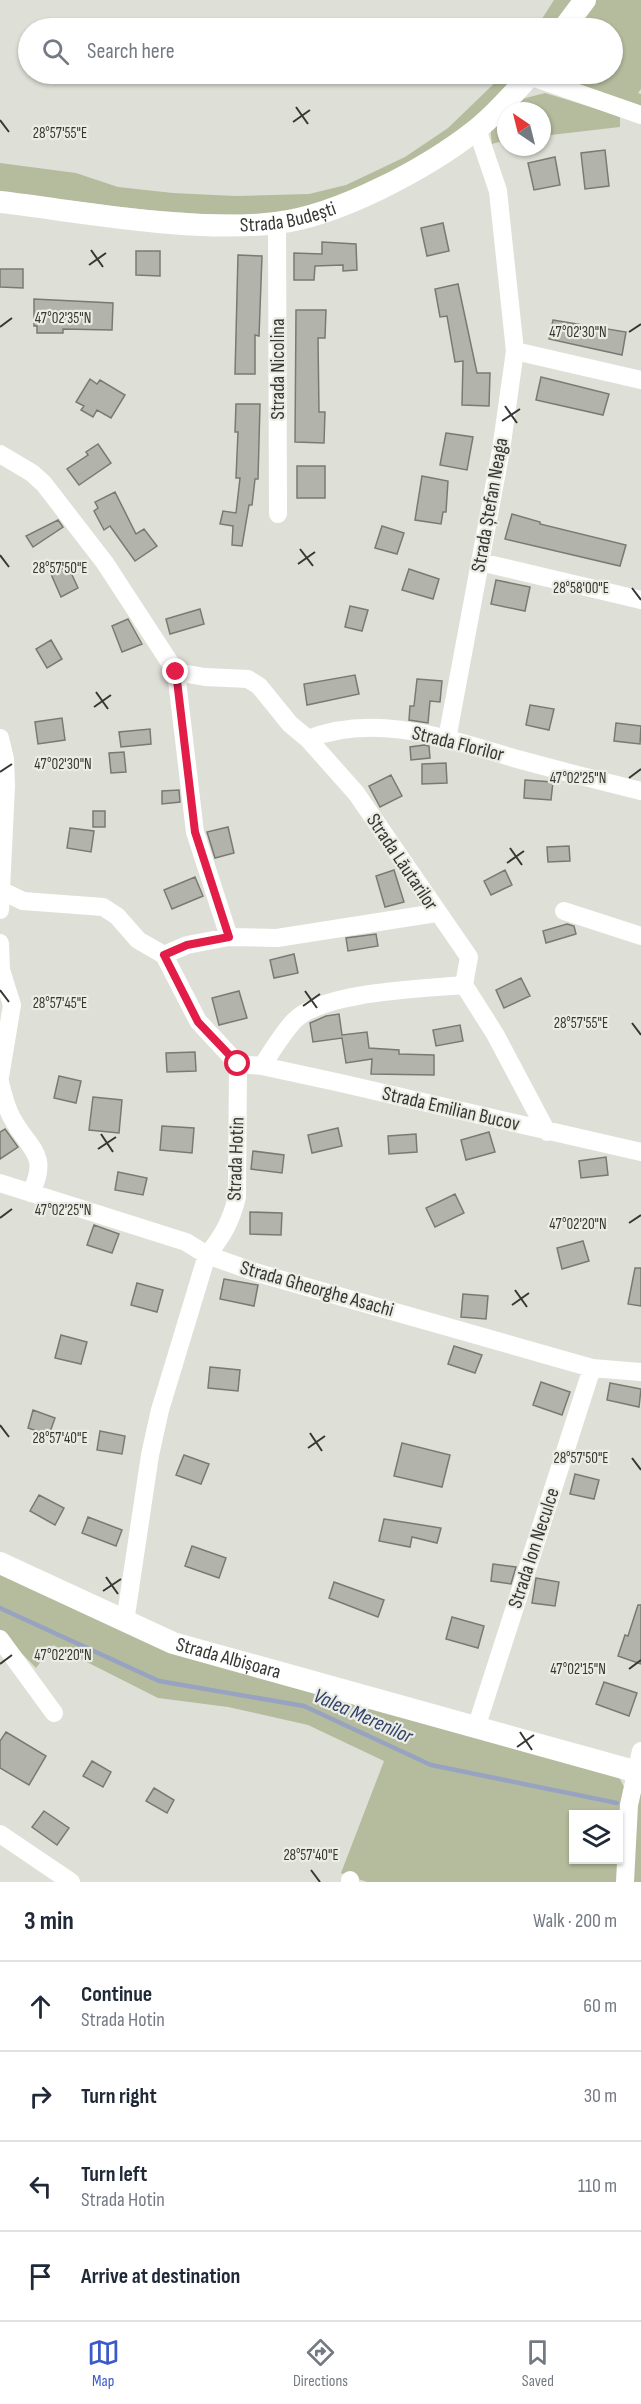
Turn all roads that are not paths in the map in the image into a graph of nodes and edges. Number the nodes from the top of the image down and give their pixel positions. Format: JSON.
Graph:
{"nodes":[{"id":1,"x":585,"y":0,"type":"edge"},
{"id":2,"x":572,"y":18,"type":"edge"},
{"id":3,"x":521,"y":84,"type":"edge"},
{"id":4,"x":555,"y":84,"type":"edge"},
{"id":5,"x":641,"y":115,"type":"edge"},
{"id":6,"x":477,"y":129,"type":"junction"},
{"id":7,"x":0,"y":202,"type":"edge"},
{"id":8,"x":277,"y":223,"type":"junction"},
{"id":9,"x":515,"y":351,"type":"junction"},
{"id":10,"x":641,"y":381,"type":"edge"},
{"id":11,"x":0,"y":454,"type":"edge"},
{"id":12,"x":278,"y":514,"type":"dead end"},
{"id":13,"x":480,"y":562,"type":"junction"},
{"id":14,"x":641,"y":600,"type":"edge"},
{"id":15,"x":176,"y":672,"type":"junction"},
{"id":16,"x":0,"y":738,"type":"edge"},
{"id":17,"x":308,"y":739,"type":"junction"},
{"id":18,"x":447,"y":739,"type":"junction"},
{"id":19,"x":641,"y":791,"type":"edge"},
{"id":20,"x":1,"y":901,"type":"edge"},
{"id":21,"x":564,"y":911,"type":"dead end"},
{"id":22,"x":436,"y":913,"type":"junction"},
{"id":23,"x":641,"y":936,"type":"edge"},
{"id":24,"x":229,"y":937,"type":"junction"},
{"id":25,"x":0,"y":943,"type":"edge"},
{"id":26,"x":164,"y":955,"type":"junction"},
{"id":27,"x":464,"y":985,"type":"junction"},
{"id":28,"x":238,"y":1064,"type":"junction"},
{"id":29,"x":262,"y":1066,"type":"junction"},
{"id":30,"x":0,"y":1077,"type":"edge"},
{"id":31,"x":0,"y":1083,"type":"edge"},
{"id":32,"x":547,"y":1132,"type":"junction"},
{"id":33,"x":641,"y":1152,"type":"edge"},
{"id":34,"x":0,"y":1183,"type":"edge"},
{"id":35,"x":31,"y":1193,"type":"junction"},
{"id":36,"x":207,"y":1255,"type":"junction"},
{"id":37,"x":592,"y":1368,"type":"junction"},
{"id":38,"x":641,"y":1372,"type":"edge"},
{"id":39,"x":0,"y":1563,"type":"edge"},
{"id":40,"x":125,"y":1622,"type":"junction"},
{"id":41,"x":0,"y":1639,"type":"edge"},
{"id":42,"x":54,"y":1713,"type":"dead end"},
{"id":43,"x":476,"y":1728,"type":"junction"},
{"id":44,"x":639,"y":1765,"type":"edge"},
{"id":45,"x":0,"y":1834,"type":"edge"},
{"id":46,"x":71,"y":1882,"type":"edge"},
{"id":47,"x":625,"y":1882,"type":"edge"}],
"edges":[{"from":1,"to":2,"type":"street"},
{"from":3,"to":6,"type":"street","name":"Strada Budești"},
{"from":4,"to":5,"type":"street"},
{"from":6,"to":8,"type":"street","name":"Strada Budești"},
{"from":6,"to":9,"type":"street","name":"Strada Ștefan Neaga"},
{"from":7,"to":8,"type":"street","name":"Strada Budești"},
{"from":8,"to":12,"type":"street","name":"Strada Nicolina"},
{"from":9,"to":10,"type":"street"},
{"from":9,"to":13,"type":"street","name":"Strada Ștefan Neaga"},
{"from":11,"to":15,"type":"street"},
{"from":13,"to":14,"type":"street"},
{"from":13,"to":18,"type":"street","name":"Strada Ștefan Neaga"},
{"from":15,"to":17,"type":"street","name":"Strada Lăutarilor"},
{"from":15,"to":24,"type":"street"},
{"from":16,"to":20,"type":"street"},
{"from":17,"to":18,"type":"street","name":"Strada Florilor"},
{"from":17,"to":22,"type":"street","name":"Strada Lăutarilor"},
{"from":18,"to":19,"type":"street","name":"Strada Florilor"},
{"from":20,"to":26,"type":"street"},
{"from":21,"to":23,"type":"street"},
{"from":22,"to":24,"type":"street"},
{"from":22,"to":27,"type":"street","name":"Strada Lăutarilor"},
{"from":24,"to":26,"type":"street"},
{"from":25,"to":30,"type":"street"},
{"from":26,"to":28,"type":"street"},
{"from":27,"to":29,"type":"street"},
{"from":27,"to":32,"type":"street"},
{"from":28,"to":29,"type":"street","name":"Strada Emilian Bucov"},
{"from":28,"to":36,"type":"street","name":"Strada Hotin"},
{"from":29,"to":32,"type":"street","name":"Strada Emilian Bucov"},
{"from":31,"to":35,"type":"street"},
{"from":32,"to":33,"type":"street","name":"Strada Emilian Bucov"},
{"from":34,"to":35,"type":"street","name":"Strada Gheorghe Asachi"},
{"from":35,"to":36,"type":"street","name":"Strada Gheorghe Asachi"},
{"from":36,"to":37,"type":"street","name":"Strada Gheorghe Asachi"},
{"from":36,"to":40,"type":"street","name":"Strada Hotin"},
{"from":37,"to":38,"type":"street","name":"Strada Gheorghe Asachi"},
{"from":37,"to":43,"type":"street","name":"Strada Ion Neculce"},
{"from":39,"to":40,"type":"street","name":"Strada Albișoara"},
{"from":40,"to":43,"type":"street","name":"Strada Albișoara"},
{"from":41,"to":42,"type":"street"},
{"from":43,"to":44,"type":"street","name":"Strada Albișoara"},
{"from":44,"to":47,"type":"street"},
{"from":45,"to":46,"type":"street"}]}
